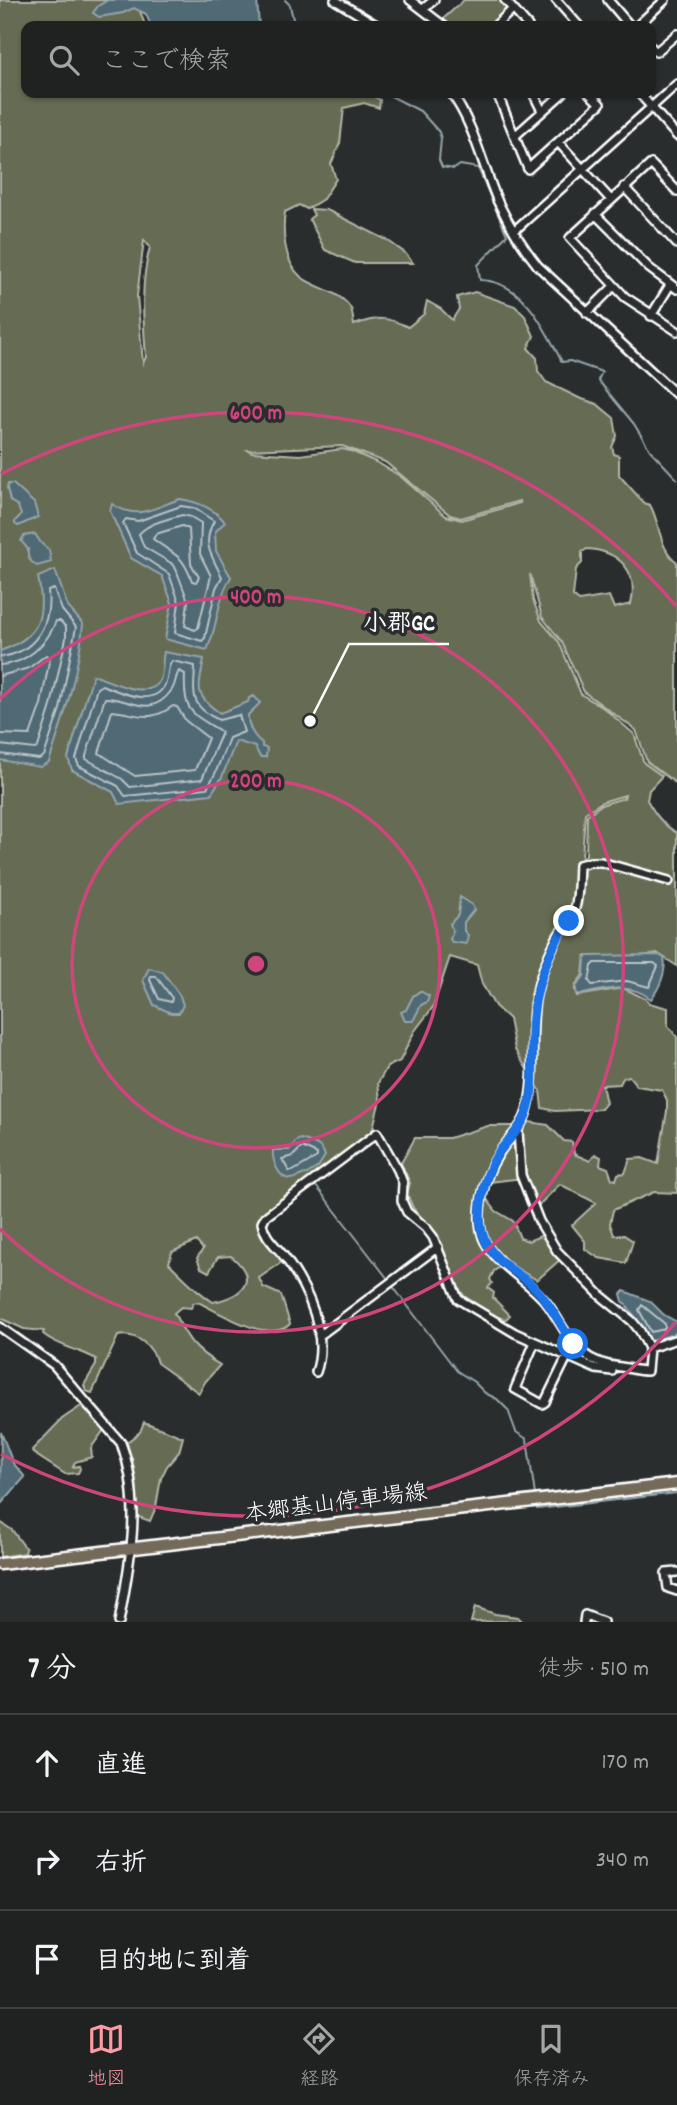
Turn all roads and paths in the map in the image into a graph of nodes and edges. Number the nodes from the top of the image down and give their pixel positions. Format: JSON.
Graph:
{"nodes":[{"id":1,"x":335,"y":0,"type":"edge"},
{"id":2,"x":410,"y":0,"type":"edge"},
{"id":3,"x":434,"y":0,"type":"edge"},
{"id":4,"x":505,"y":0,"type":"edge"},
{"id":5,"x":556,"y":0,"type":"edge"},
{"id":6,"x":665,"y":0,"type":"edge"},
{"id":7,"x":611,"y":1,"type":"edge"},
{"id":8,"x":423,"y":9,"type":"junction"},
{"id":9,"x":513,"y":9,"type":"junction"},
{"id":10,"x":370,"y":21,"type":"edge"},
{"id":11,"x":436,"y":21,"type":"edge"},
{"id":12,"x":500,"y":21,"type":"edge"},
{"id":13,"x":524,"y":21,"type":"edge"},
{"id":14,"x":575,"y":21,"type":"edge"},
{"id":15,"x":626,"y":21,"type":"edge"},
{"id":16,"x":642,"y":21,"type":"edge"},
{"id":17,"x":676,"y":38,"type":"edge"},
{"id":18,"x":656,"y":52,"type":"edge"},
{"id":19,"x":677,"y":84,"type":"edge"},
{"id":20,"x":454,"y":98,"type":"edge"},
{"id":21,"x":499,"y":98,"type":"edge"},
{"id":22,"x":536,"y":98,"type":"edge"},
{"id":23,"x":557,"y":98,"type":"edge"},
{"id":24,"x":594,"y":98,"type":"edge"},
{"id":25,"x":644,"y":98,"type":"edge"},
{"id":26,"x":652,"y":107,"type":"junction"},
{"id":27,"x":542,"y":111,"type":"junction"},
{"id":28,"x":677,"y":134,"type":"edge"},
{"id":29,"x":516,"y":135,"type":"junction"},
{"id":30,"x":558,"y":142,"type":"junction"},
{"id":31,"x":582,"y":170,"type":"junction"},
{"id":32,"x":624,"y":187,"type":"junction"},
{"id":33,"x":677,"y":191,"type":"edge"},
{"id":34,"x":611,"y":200,"type":"junction"},
{"id":35,"x":595,"y":214,"type":"junction"},
{"id":36,"x":514,"y":231,"type":"junction"},
{"id":37,"x":677,"y":244,"type":"edge"},
{"id":38,"x":613,"y":287,"type":"junction"},
{"id":39,"x":674,"y":287,"type":"edge"},
{"id":40,"x":587,"y":313,"type":"junction"},
{"id":41,"x":651,"y":316,"type":"junction"},
{"id":42,"x":677,"y":331,"type":"edge"},
{"id":43,"x":676,"y":394,"type":"edge"},
{"id":44,"x":668,"y":881,"type":"dead end"},
{"id":45,"x":518,"y":1131,"type":"junction"},
{"id":46,"x":438,"y":1247,"type":"junction"},
{"id":47,"x":0,"y":1328,"type":"edge"},
{"id":48,"x":319,"y":1336,"type":"junction"},
{"id":49,"x":677,"y":1339,"type":"edge"},
{"id":50,"x":535,"y":1342,"type":"junction"},
{"id":51,"x":649,"y":1349,"type":"junction"},
{"id":52,"x":568,"y":1355,"type":"junction"},
{"id":53,"x":634,"y":1371,"type":"junction"},
{"id":54,"x":316,"y":1372,"type":"dead end"},
{"id":55,"x":677,"y":1484,"type":"edge"},
{"id":56,"x":132,"y":1549,"type":"junction"},
{"id":57,"x":0,"y":1564,"type":"edge"},
{"id":58,"x":677,"y":1572,"type":"edge"},
{"id":59,"x":677,"y":1591,"type":"edge"},
{"id":60,"x":119,"y":1622,"type":"edge"},
{"id":61,"x":584,"y":1622,"type":"edge"},
{"id":62,"x":603,"y":1622,"type":"edge"}],
"edges":[{"from":1,"to":10,"type":"street"},
{"from":2,"to":8,"type":"street"},
{"from":3,"to":8,"type":"street"},
{"from":4,"to":9,"type":"street"},
{"from":5,"to":14,"type":"street"},
{"from":6,"to":16,"type":"street"},
{"from":7,"to":15,"type":"street"},
{"from":8,"to":11,"type":"street"},
{"from":9,"to":12,"type":"street"},
{"from":9,"to":13,"type":"street"},
{"from":17,"to":18,"type":"street"},
{"from":19,"to":26,"type":"street"},
{"from":20,"to":36,"type":"street"},
{"from":21,"to":29,"type":"street"},
{"from":22,"to":27,"type":"street"},
{"from":23,"to":27,"type":"street"},
{"from":24,"to":30,"type":"street"},
{"from":25,"to":26,"type":"street"},
{"from":26,"to":28,"type":"street"},
{"from":26,"to":31,"type":"street"},
{"from":27,"to":29,"type":"street"},
{"from":29,"to":30,"type":"street"},
{"from":30,"to":31,"type":"street"},
{"from":31,"to":34,"type":"street"},
{"from":31,"to":36,"type":"street"},
{"from":32,"to":33,"type":"street"},
{"from":32,"to":34,"type":"street"},
{"from":32,"to":37,"type":"street"},
{"from":34,"to":35,"type":"street"},
{"from":35,"to":38,"type":"street"},
{"from":35,"to":39,"type":"street"},
{"from":36,"to":40,"type":"street"},
{"from":38,"to":40,"type":"street"},
{"from":38,"to":41,"type":"street"},
{"from":39,"to":41,"type":"street"},
{"from":40,"to":43,"type":"street"},
{"from":41,"to":42,"type":"street"},
{"from":44,"to":45,"type":"street"},
{"from":45,"to":51,"type":"street"},
{"from":45,"to":53,"type":"street"},
{"from":46,"to":48,"type":"street"},
{"from":46,"to":48,"type":"street"},
{"from":46,"to":50,"type":"street"},
{"from":47,"to":56,"type":"street"},
{"from":48,"to":54,"type":"street"},
{"from":49,"to":51,"type":"street"},
{"from":50,"to":52,"type":"street"},
{"from":50,"to":52,"type":"street"},
{"from":51,"to":53,"type":"street"},
{"from":52,"to":53,"type":"street"},
{"from":55,"to":56,"type":"main road","name":"本郷基山停車場線"},
{"from":56,"to":57,"type":"main road","name":"本郷基山停車場線"},
{"from":56,"to":60,"type":"street"},
{"from":58,"to":59,"type":"street"},
{"from":61,"to":62,"type":"street"}]}
